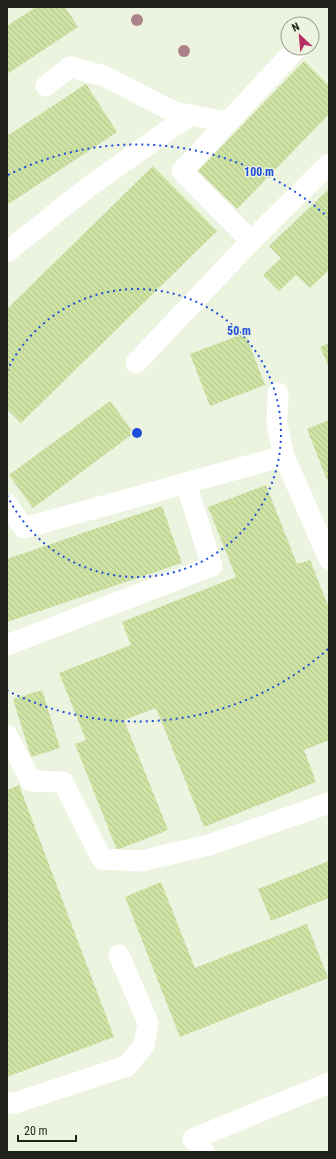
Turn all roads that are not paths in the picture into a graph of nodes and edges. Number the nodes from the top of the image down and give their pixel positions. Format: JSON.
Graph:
{"nodes":[{"id":1,"x":289,"y":56,"type":"edge"},
{"id":2,"x":46,"y":86,"type":"dead end"},
{"id":3,"x":190,"y":115,"type":"junction"},
{"id":4,"x":227,"y":122,"type":"junction"},
{"id":5,"x":329,"y":164,"type":"edge"},
{"id":6,"x":251,"y":241,"type":"junction"},
{"id":7,"x":7,"y":252,"type":"edge"},
{"id":8,"x":136,"y":363,"type":"dead end"},
{"id":9,"x":278,"y":392,"type":"dead end"},
{"id":10,"x":284,"y":456,"type":"junction"},
{"id":11,"x":186,"y":483,"type":"junction"},
{"id":12,"x":7,"y":504,"type":"edge"},
{"id":13,"x":15,"y":532,"type":"edge"},
{"id":14,"x":329,"y":559,"type":"edge"},
{"id":15,"x":7,"y":645,"type":"edge"},
{"id":16,"x":7,"y":735,"type":"edge"},
{"id":17,"x":329,"y":803,"type":"edge"},
{"id":18,"x":119,"y":955,"type":"dead end"},
{"id":19,"x":329,"y":1083,"type":"edge"},
{"id":20,"x":7,"y":1103,"type":"edge"},
{"id":21,"x":204,"y":1152,"type":"edge"}],
"edges":[{"from":1,"to":4,"type":"lane"},
{"from":2,"to":3,"type":"lane"},
{"from":3,"to":4,"type":"lane"},
{"from":3,"to":7,"type":"lane"},
{"from":4,"to":6,"type":"lane"},
{"from":5,"to":6,"type":"lane"},
{"from":6,"to":8,"type":"lane"},
{"from":9,"to":10,"type":"lane"},
{"from":10,"to":11,"type":"lane"},
{"from":10,"to":14,"type":"lane"},
{"from":11,"to":13,"type":"lane"},
{"from":11,"to":15,"type":"lane"},
{"from":12,"to":13,"type":"lane"},
{"from":16,"to":17,"type":"lane"},
{"from":18,"to":20,"type":"lane"},
{"from":19,"to":21,"type":"lane"}]}
